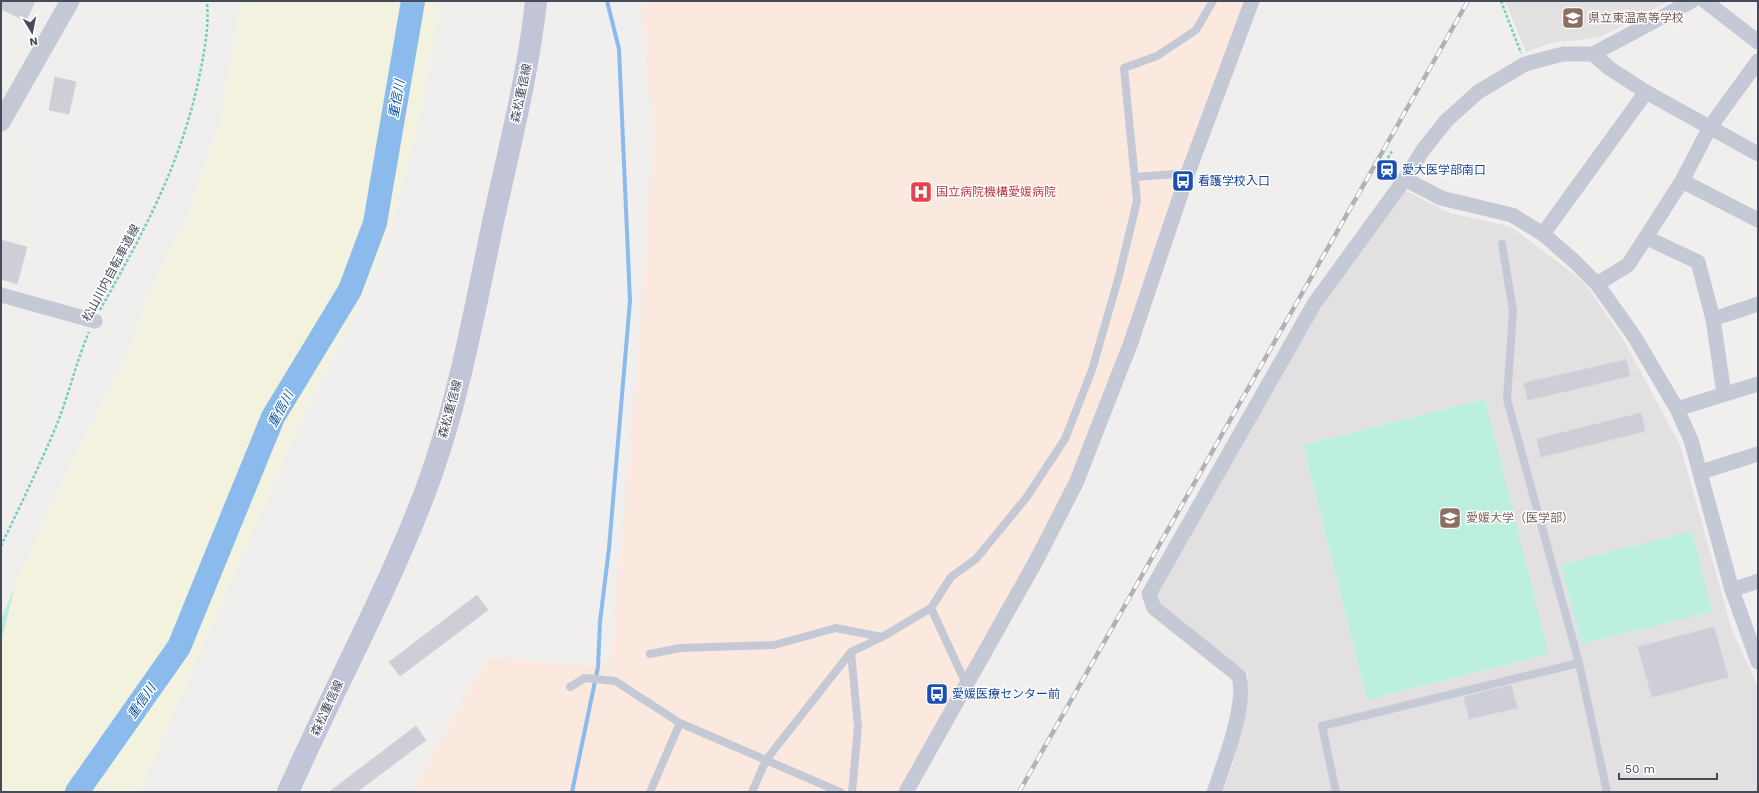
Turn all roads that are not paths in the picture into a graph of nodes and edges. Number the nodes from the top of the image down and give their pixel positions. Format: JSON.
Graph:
{"nodes":[{"id":1,"x":70,"y":1,"type":"edge"},
{"id":2,"x":536,"y":1,"type":"edge"},
{"id":3,"x":1213,"y":1,"type":"edge"},
{"id":4,"x":1252,"y":1,"type":"edge"},
{"id":5,"x":1692,"y":1,"type":"edge"},
{"id":6,"x":1705,"y":1,"type":"edge"},
{"id":7,"x":1758,"y":42,"type":"edge"},
{"id":8,"x":1593,"y":54,"type":"junction"},
{"id":9,"x":1758,"y":61,"type":"edge"},
{"id":10,"x":1646,"y":92,"type":"junction"},
{"id":11,"x":1,"y":122,"type":"edge"},
{"id":12,"x":1710,"y":128,"type":"junction"},
{"id":13,"x":1758,"y":154,"type":"edge"},
{"id":14,"x":1188,"y":173,"type":"junction"},
{"id":15,"x":1136,"y":177,"type":"junction"},
{"id":16,"x":1405,"y":179,"type":"junction"},
{"id":17,"x":1682,"y":181,"type":"junction"},
{"id":18,"x":1758,"y":220,"type":"edge"},
{"id":19,"x":1543,"y":234,"type":"junction"},
{"id":20,"x":1647,"y":238,"type":"junction"},
{"id":21,"x":1502,"y":244,"type":"dead end"},
{"id":22,"x":1597,"y":284,"type":"junction"},
{"id":23,"x":1,"y":295,"type":"edge"},
{"id":24,"x":1758,"y":304,"type":"edge"},
{"id":25,"x":1713,"y":319,"type":"junction"},
{"id":26,"x":95,"y":321,"type":"road end"},
{"id":27,"x":1758,"y":384,"type":"edge"},
{"id":28,"x":1724,"y":394,"type":"junction"},
{"id":29,"x":1677,"y":409,"type":"junction"},
{"id":30,"x":1758,"y":454,"type":"edge"},
{"id":31,"x":1701,"y":472,"type":"junction"},
{"id":32,"x":1758,"y":582,"type":"edge"},
{"id":33,"x":1732,"y":590,"type":"junction"},
{"id":34,"x":931,"y":608,"type":"junction"},
{"id":35,"x":882,"y":636,"type":"junction"},
{"id":36,"x":851,"y":652,"type":"junction"},
{"id":37,"x":650,"y":654,"type":"dead end"},
{"id":38,"x":1758,"y":662,"type":"edge"},
{"id":39,"x":1579,"y":663,"type":"junction"},
{"id":40,"x":966,"y":684,"type":"junction"},
{"id":41,"x":570,"y":687,"type":"dead end"},
{"id":42,"x":680,"y":723,"type":"junction"},
{"id":43,"x":766,"y":760,"type":"junction"},
{"id":44,"x":288,"y":792,"type":"edge"},
{"id":45,"x":650,"y":792,"type":"edge"},
{"id":46,"x":752,"y":792,"type":"edge"},
{"id":47,"x":840,"y":792,"type":"edge"},
{"id":48,"x":852,"y":792,"type":"edge"},
{"id":49,"x":906,"y":792,"type":"edge"},
{"id":50,"x":1214,"y":792,"type":"edge"},
{"id":51,"x":1336,"y":792,"type":"edge"},
{"id":52,"x":1607,"y":792,"type":"edge"}],
"edges":[{"from":1,"to":11,"type":"street"},
{"from":2,"to":44,"type":"main road","name":"森松重信線"},
{"from":3,"to":15,"type":"lane"},
{"from":4,"to":14,"type":"street"},
{"from":5,"to":8,"type":"street"},
{"from":6,"to":7,"type":"street"},
{"from":8,"to":10,"type":"street"},
{"from":8,"to":16,"type":"street"},
{"from":9,"to":12,"type":"street"},
{"from":10,"to":12,"type":"street"},
{"from":10,"to":19,"type":"street"},
{"from":12,"to":13,"type":"street"},
{"from":12,"to":17,"type":"street"},
{"from":14,"to":15,"type":"lane"},
{"from":14,"to":40,"type":"street"},
{"from":15,"to":34,"type":"lane"},
{"from":16,"to":19,"type":"street"},
{"from":16,"to":50,"type":"street"},
{"from":17,"to":18,"type":"street"},
{"from":17,"to":20,"type":"street"},
{"from":19,"to":22,"type":"street"},
{"from":20,"to":22,"type":"street"},
{"from":20,"to":25,"type":"street"},
{"from":21,"to":39,"type":"lane"},
{"from":22,"to":29,"type":"street"},
{"from":23,"to":26,"type":"street"},
{"from":24,"to":25,"type":"street"},
{"from":25,"to":28,"type":"street"},
{"from":27,"to":28,"type":"street"},
{"from":28,"to":29,"type":"street"},
{"from":29,"to":31,"type":"street"},
{"from":30,"to":31,"type":"street"},
{"from":31,"to":33,"type":"street"},
{"from":32,"to":33,"type":"street"},
{"from":33,"to":38,"type":"street"},
{"from":34,"to":35,"type":"lane"},
{"from":34,"to":40,"type":"lane"},
{"from":35,"to":36,"type":"lane"},
{"from":35,"to":37,"type":"lane"},
{"from":36,"to":43,"type":"lane"},
{"from":36,"to":48,"type":"lane"},
{"from":39,"to":51,"type":"lane"},
{"from":39,"to":52,"type":"lane"},
{"from":40,"to":49,"type":"street"},
{"from":41,"to":42,"type":"lane"},
{"from":42,"to":43,"type":"lane"},
{"from":42,"to":45,"type":"lane"},
{"from":43,"to":46,"type":"lane"},
{"from":43,"to":47,"type":"lane"}]}
